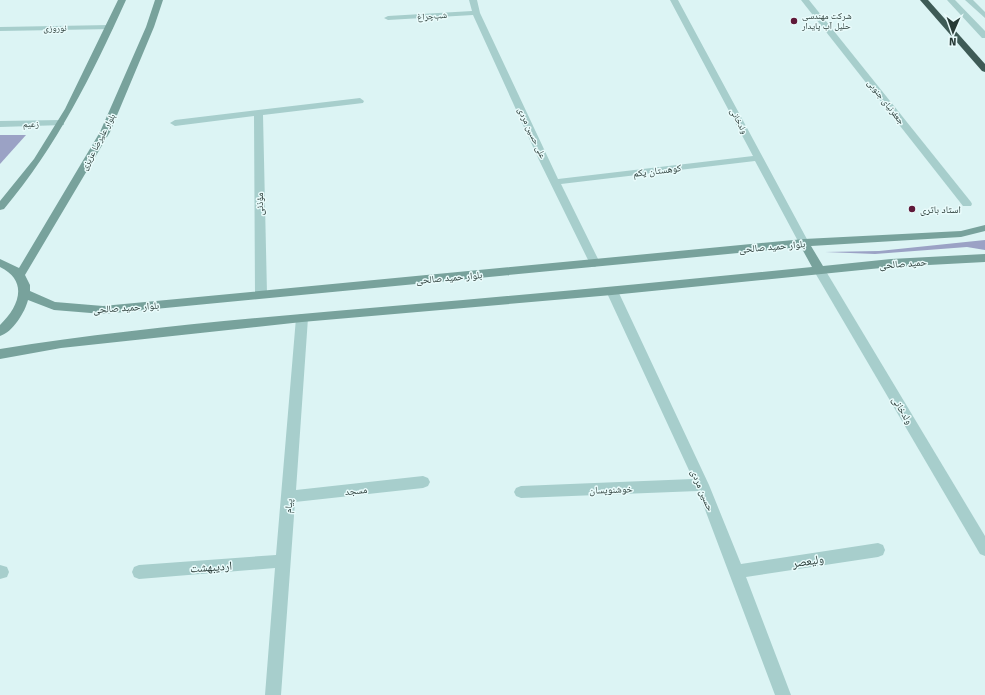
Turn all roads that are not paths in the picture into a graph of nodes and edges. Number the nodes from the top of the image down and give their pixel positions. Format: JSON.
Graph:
{"nodes":[{"id":1,"x":122,"y":0,"type":"edge"},
{"id":2,"x":159,"y":0,"type":"edge"},
{"id":3,"x":473,"y":0,"type":"edge"},
{"id":4,"x":674,"y":0,"type":"edge"},
{"id":5,"x":805,"y":0,"type":"edge"},
{"id":6,"x":924,"y":0,"type":"edge"},
{"id":7,"x":951,"y":0,"type":"edge"},
{"id":8,"x":969,"y":0,"type":"edge"},
{"id":9,"x":476,"y":13,"type":"junction"},
{"id":10,"x":985,"y":16,"type":"edge"},
{"id":11,"x":388,"y":18,"type":"dead end"},
{"id":12,"x":110,"y":27,"type":"junction"},
{"id":13,"x":0,"y":29,"type":"edge"},
{"id":14,"x":985,"y":36,"type":"edge"},
{"id":15,"x":985,"y":69,"type":"edge"},
{"id":16,"x":360,"y":101,"type":"dead end"},
{"id":17,"x":258,"y":113,"type":"junction"},
{"id":18,"x":61,"y":123,"type":"junction"},
{"id":19,"x":175,"y":123,"type":"dead end"},
{"id":20,"x":0,"y":124,"type":"edge"},
{"id":21,"x":759,"y":158,"type":"junction"},
{"id":22,"x":555,"y":182,"type":"junction"},
{"id":23,"x":966,"y":204,"type":"dead end"},
{"id":24,"x":0,"y":207,"type":"edge"},
{"id":25,"x":985,"y":228,"type":"edge"},
{"id":26,"x":804,"y":243,"type":"junction"},
{"id":27,"x":985,"y":258,"type":"edge"},
{"id":28,"x":0,"y":263,"type":"edge"},
{"id":29,"x":595,"y":263,"type":"junction"},
{"id":30,"x":820,"y":271,"type":"junction"},
{"id":31,"x":20,"y":275,"type":"junction"},
{"id":32,"x":612,"y":291,"type":"junction"},
{"id":33,"x":25,"y":294,"type":"junction"},
{"id":34,"x":261,"y":294,"type":"junction"},
{"id":35,"x":302,"y":318,"type":"junction"},
{"id":36,"x":0,"y":332,"type":"edge"},
{"id":37,"x":0,"y":354,"type":"edge"},
{"id":38,"x":423,"y":482,"type":"dead end"},
{"id":39,"x":702,"y":485,"type":"junction"},
{"id":40,"x":521,"y":492,"type":"dead end"},
{"id":41,"x":288,"y":497,"type":"junction"},
{"id":42,"x":985,"y":549,"type":"edge"},
{"id":43,"x":878,"y":550,"type":"dead end"},
{"id":44,"x":283,"y":561,"type":"junction"},
{"id":45,"x":139,"y":572,"type":"dead end"},
{"id":46,"x":737,"y":572,"type":"junction"},
{"id":47,"x":273,"y":695,"type":"edge"},
{"id":48,"x":782,"y":695,"type":"edge"}],
"edges":[{"from":1,"to":12,"type":"main road"},
{"from":2,"to":31,"type":"main road","name":"بلوار علیرضا عزیزی"},
{"from":3,"to":9,"type":"street","name":"علی حسین مردی"},
{"from":4,"to":21,"type":"street","name":"ولدخانی"},
{"from":5,"to":23,"type":"street","name":"جعفرنیای جنوبی"},
{"from":6,"to":15,"type":"highway"},
{"from":7,"to":14,"type":"street"},
{"from":8,"to":10,"type":"street"},
{"from":9,"to":11,"type":"street","name":"شب‌چراغ"},
{"from":9,"to":22,"type":"street","name":"علی حسین مردی"},
{"from":12,"to":13,"type":"street","name":"نوروزی"},
{"from":12,"to":18,"type":"main road"},
{"from":16,"to":17,"type":"street"},
{"from":17,"to":19,"type":"street"},
{"from":17,"to":34,"type":"street","name":"مؤذنی"},
{"from":18,"to":20,"type":"street","name":"زعیم"},
{"from":18,"to":24,"type":"main road"},
{"from":21,"to":22,"type":"street","name":"کوهستان یکم"},
{"from":21,"to":26,"type":"street","name":"ولدخانی"},
{"from":22,"to":29,"type":"street","name":"علی حسین مردی"},
{"from":25,"to":26,"type":"main road","name":"بلوار حمید صالحی"},
{"from":26,"to":29,"type":"main road","name":"بلوار حمید صالحی"},
{"from":26,"to":30,"type":"main road"},
{"from":27,"to":30,"type":"main road","name":"حمید صالحی"},
{"from":28,"to":31,"type":"main road"},
{"from":29,"to":34,"type":"main road","name":"بلوار حمید صالحی"},
{"from":30,"to":32,"type":"main road"},
{"from":30,"to":42,"type":"street","name":"ولدخانی"},
{"from":31,"to":33,"type":"main road"},
{"from":32,"to":35,"type":"main road"},
{"from":32,"to":39,"type":"street","name":"حسین مردی"},
{"from":33,"to":34,"type":"main road","name":"بلوار حمید صالحی"},
{"from":33,"to":36,"type":"main road"},
{"from":35,"to":37,"type":"main road"},
{"from":35,"to":41,"type":"street","name":"پیام"},
{"from":38,"to":41,"type":"street","name":"مسجد"},
{"from":39,"to":40,"type":"street","name":"خوشنویسان"},
{"from":39,"to":46,"type":"street","name":"حسین مردی"},
{"from":41,"to":44,"type":"street","name":"پیام"},
{"from":43,"to":46,"type":"street","name":"ولیعصر"},
{"from":44,"to":45,"type":"street","name":"اردیبهشت"},
{"from":44,"to":47,"type":"street","name":"پیام"},
{"from":46,"to":48,"type":"street","name":"حسین مردی"}]}
